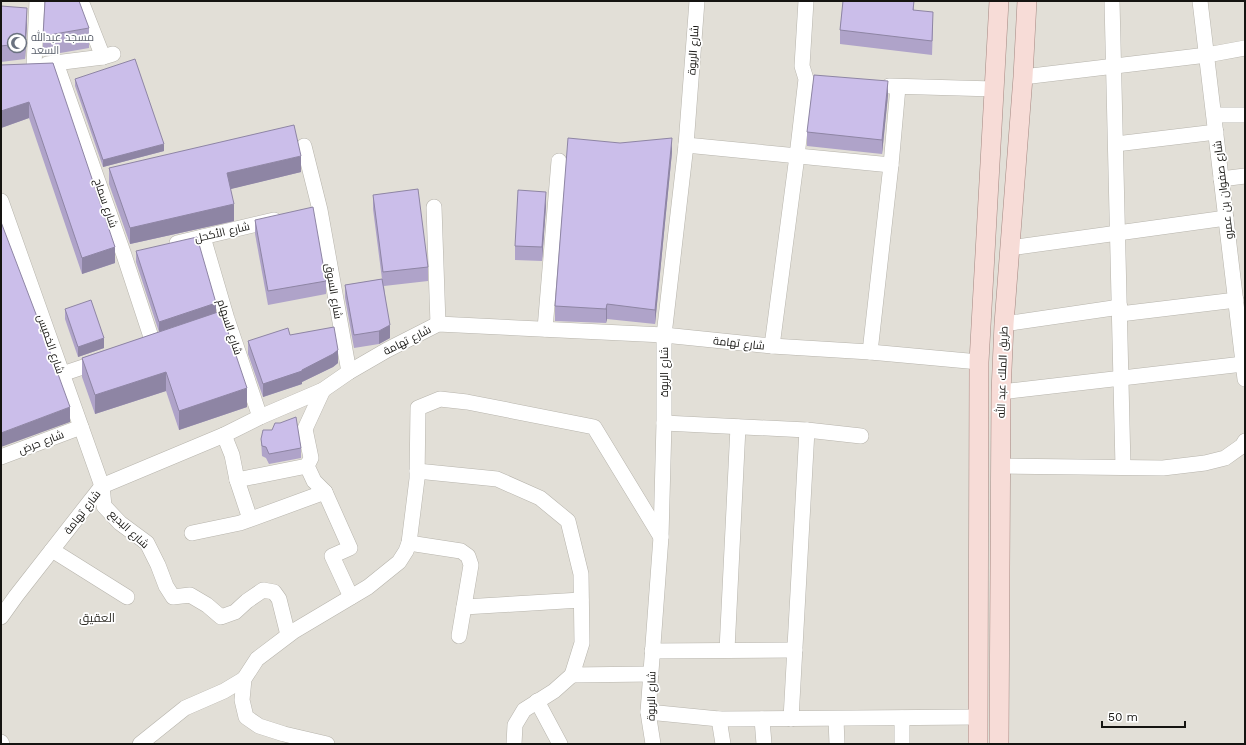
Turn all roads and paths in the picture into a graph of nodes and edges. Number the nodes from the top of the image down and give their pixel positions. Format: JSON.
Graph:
{"nodes":[{"id":1,"x":81,"y":1,"type":"edge"},
{"id":2,"x":697,"y":1,"type":"edge"},
{"id":3,"x":806,"y":1,"type":"edge"},
{"id":4,"x":999,"y":1,"type":"edge"},
{"id":5,"x":1027,"y":1,"type":"edge"},
{"id":6,"x":1112,"y":1,"type":"edge"},
{"id":7,"x":1200,"y":1,"type":"edge"},
{"id":8,"x":32,"y":9,"type":"edge"},
{"id":9,"x":1245,"y":48,"type":"edge"},
{"id":10,"x":1206,"y":55,"type":"junction"},
{"id":11,"x":56,"y":63,"type":"junction"},
{"id":12,"x":1114,"y":66,"type":"junction"},
{"id":13,"x":1023,"y":77,"type":"junction"},
{"id":14,"x":806,"y":79,"type":"junction"},
{"id":15,"x":821,"y":80,"type":"edge"},
{"id":16,"x":875,"y":85,"type":"edge"},
{"id":17,"x":898,"y":87,"type":"junction"},
{"id":18,"x":994,"y":89,"type":"junction"},
{"id":19,"x":1245,"y":115,"type":"edge"},
{"id":20,"x":1214,"y":116,"type":"junction"},
{"id":21,"x":1216,"y":132,"type":"junction"},
{"id":22,"x":1116,"y":144,"type":"junction"},
{"id":23,"x":686,"y":145,"type":"junction"},
{"id":24,"x":304,"y":146,"type":"dead end"},
{"id":25,"x":797,"y":156,"type":"junction"},
{"id":26,"x":559,"y":160,"type":"dead end"},
{"id":27,"x":891,"y":165,"type":"junction"},
{"id":28,"x":112,"y":174,"type":"edge"},
{"id":29,"x":1245,"y":176,"type":"edge"},
{"id":30,"x":97,"y":178,"type":"junction"},
{"id":31,"x":1221,"y":179,"type":"junction"},
{"id":32,"x":2,"y":206,"type":"edge"},
{"id":33,"x":434,"y":207,"type":"dead end"},
{"id":34,"x":320,"y":210,"type":"junction"},
{"id":35,"x":306,"y":213,"type":"edge"},
{"id":36,"x":291,"y":217,"type":"edge"},
{"id":37,"x":1226,"y":218,"type":"junction"},
{"id":38,"x":1118,"y":233,"type":"junction"},
{"id":39,"x":203,"y":237,"type":"junction"},
{"id":40,"x":167,"y":245,"type":"edge"},
{"id":41,"x":1010,"y":248,"type":"junction"},
{"id":42,"x":1238,"y":260,"type":"edge"},
{"id":43,"x":1236,"y":300,"type":"junction"},
{"id":44,"x":1120,"y":310,"type":"junction"},
{"id":45,"x":227,"y":319,"type":"junction"},
{"id":46,"x":212,"y":324,"type":"edge"},
{"id":47,"x":438,"y":324,"type":"junction"},
{"id":48,"x":1004,"y":324,"type":"junction"},
{"id":49,"x":545,"y":329,"type":"junction"},
{"id":50,"x":664,"y":336,"type":"junction"},
{"id":51,"x":168,"y":338,"type":"edge"},
{"id":52,"x":772,"y":346,"type":"junction"},
{"id":53,"x":870,"y":352,"type":"junction"},
{"id":54,"x":111,"y":357,"type":"edge"},
{"id":55,"x":979,"y":362,"type":"junction"},
{"id":56,"x":1244,"y":371,"type":"edge"},
{"id":57,"x":349,"y":372,"type":"junction"},
{"id":58,"x":62,"y":374,"type":"junction"},
{"id":59,"x":1121,"y":378,"type":"junction"},
{"id":60,"x":322,"y":390,"type":"junction"},
{"id":61,"x":1001,"y":392,"type":"junction"},
{"id":62,"x":260,"y":417,"type":"junction"},
{"id":63,"x":664,"y":423,"type":"junction"},
{"id":64,"x":81,"y":427,"type":"junction"},
{"id":65,"x":738,"y":427,"type":"junction"},
{"id":66,"x":807,"y":430,"type":"junction"},
{"id":67,"x":224,"y":435,"type":"junction"},
{"id":68,"x":861,"y":436,"type":"dead end"},
{"id":69,"x":1245,"y":441,"type":"edge"},
{"id":70,"x":1,"y":458,"type":"edge"},
{"id":71,"x":307,"y":466,"type":"junction"},
{"id":72,"x":1000,"y":466,"type":"junction"},
{"id":73,"x":1123,"y":467,"type":"junction"},
{"id":74,"x":417,"y":471,"type":"junction"},
{"id":75,"x":237,"y":480,"type":"junction"},
{"id":76,"x":102,"y":486,"type":"junction"},
{"id":77,"x":325,"y":492,"type":"junction"},
{"id":78,"x":250,"y":520,"type":"junction"},
{"id":79,"x":192,"y":532,"type":"dead end"},
{"id":80,"x":660,"y":537,"type":"junction"},
{"id":81,"x":409,"y":543,"type":"junction"},
{"id":82,"x":52,"y":550,"type":"junction"},
{"id":83,"x":351,"y":597,"type":"junction"},
{"id":84,"x":127,"y":598,"type":"dead end"},
{"id":85,"x":582,"y":600,"type":"junction"},
{"id":86,"x":464,"y":607,"type":"junction"},
{"id":87,"x":1,"y":617,"type":"edge"},
{"id":88,"x":288,"y":635,"type":"junction"},
{"id":89,"x":459,"y":636,"type":"dead end"},
{"id":90,"x":727,"y":650,"type":"junction"},
{"id":91,"x":795,"y":650,"type":"junction"},
{"id":92,"x":652,"y":651,"type":"junction"},
{"id":93,"x":651,"y":674,"type":"junction"},
{"id":94,"x":572,"y":675,"type":"junction"},
{"id":95,"x":244,"y":679,"type":"junction"},
{"id":96,"x":538,"y":701,"type":"junction"},
{"id":97,"x":648,"y":712,"type":"junction"},
{"id":98,"x":978,"y":717,"type":"junction"},
{"id":99,"x":836,"y":718,"type":"junction"},
{"id":100,"x":902,"y":718,"type":"junction"},
{"id":101,"x":719,"y":719,"type":"junction"},
{"id":102,"x":762,"y":719,"type":"junction"},
{"id":103,"x":791,"y":719,"type":"junction"},
{"id":104,"x":295,"y":740,"type":"edge"},
{"id":105,"x":140,"y":744,"type":"edge"},
{"id":106,"x":326,"y":744,"type":"edge"},
{"id":107,"x":514,"y":744,"type":"edge"},
{"id":108,"x":560,"y":744,"type":"edge"},
{"id":109,"x":653,"y":744,"type":"edge"},
{"id":110,"x":723,"y":744,"type":"edge"},
{"id":111,"x":764,"y":744,"type":"edge"},
{"id":112,"x":837,"y":744,"type":"edge"},
{"id":113,"x":902,"y":744,"type":"edge"},
{"id":114,"x":978,"y":744,"type":"edge"},
{"id":115,"x":999,"y":744,"type":"edge"}],
"edges":[{"from":1,"to":11,"type":"street"},
{"from":2,"to":23,"type":"street","name":"شارع الربوة"},
{"from":3,"to":14,"type":"street"},
{"from":4,"to":18,"type":"main road","name":"طريق الملك عبد الله"},
{"from":5,"to":13,"type":"main road","name":"طريق الملك عبد الله"},
{"from":6,"to":12,"type":"street"},
{"from":7,"to":10,"type":"street","name":"شارع صفوان بن عمرو"},
{"from":8,"to":11,"type":"street"},
{"from":9,"to":10,"type":"street"},
{"from":10,"to":12,"type":"street"},
{"from":10,"to":20,"type":"street","name":"شارع صفوان بن عمرو"},
{"from":11,"to":30,"type":"street","name":"شارع سماح"},
{"from":12,"to":13,"type":"street"},
{"from":12,"to":22,"type":"street"},
{"from":13,"to":41,"type":"main road","name":"طريق الملك عبد الله"},
{"from":14,"to":15,"type":"street"},
{"from":14,"to":25,"type":"street"},
{"from":16,"to":17,"type":"street"},
{"from":17,"to":18,"type":"street"},
{"from":17,"to":27,"type":"street"},
{"from":18,"to":55,"type":"main road","name":"طريق الملك عبد الله"},
{"from":19,"to":20,"type":"street"},
{"from":20,"to":21,"type":"street","name":"شارع صفوان بن عمرو"},
{"from":21,"to":22,"type":"street"},
{"from":21,"to":31,"type":"street","name":"شارع صفوان بن عمرو"},
{"from":22,"to":38,"type":"street"},
{"from":23,"to":25,"type":"street"},
{"from":23,"to":50,"type":"street","name":"شارع الربوة"},
{"from":24,"to":34,"type":"street","name":"شارع السوق"},
{"from":25,"to":27,"type":"street"},
{"from":25,"to":52,"type":"street"},
{"from":26,"to":49,"type":"street"},
{"from":27,"to":53,"type":"street"},
{"from":28,"to":30,"type":"street"},
{"from":29,"to":31,"type":"street"},
{"from":30,"to":51,"type":"street","name":"شارع سماح"},
{"from":31,"to":37,"type":"street","name":"شارع صفوان بن عمرو"},
{"from":32,"to":58,"type":"street","name":"شارع الخميس"},
{"from":33,"to":47,"type":"street"},
{"from":34,"to":35,"type":"street"},
{"from":34,"to":57,"type":"street","name":"شارع السوق"},
{"from":36,"to":39,"type":"street","name":"شارع الأكحل"},
{"from":37,"to":38,"type":"street"},
{"from":37,"to":42,"type":"street","name":"شارع صفوان بن عمرو"},
{"from":38,"to":41,"type":"street"},
{"from":38,"to":44,"type":"street"},
{"from":39,"to":40,"type":"street","name":"شارع الأكحل"},
{"from":39,"to":45,"type":"street","name":"شارع السهام"},
{"from":41,"to":48,"type":"main road","name":"طريق الملك عبد الله"},
{"from":42,"to":43,"type":"street","name":"شارع صفوان بن عمرو"},
{"from":43,"to":44,"type":"street"},
{"from":43,"to":56,"type":"street","name":"شارع صفوان بن عمرو"},
{"from":44,"to":48,"type":"street"},
{"from":44,"to":59,"type":"street"},
{"from":45,"to":46,"type":"street"},
{"from":45,"to":62,"type":"street","name":"شارع السهام"},
{"from":47,"to":49,"type":"street","name":"شارع تهامة"},
{"from":47,"to":57,"type":"street","name":"شارع تهامة"},
{"from":48,"to":61,"type":"main road","name":"طريق الملك عبد الله"},
{"from":49,"to":50,"type":"street","name":"شارع تهامة"},
{"from":50,"to":52,"type":"street","name":"شارع تهامة"},
{"from":50,"to":63,"type":"street","name":"شارع الربوة"},
{"from":52,"to":53,"type":"street","name":"شارع تهامة"},
{"from":53,"to":55,"type":"street","name":"شارع تهامة"},
{"from":54,"to":58,"type":"street"},
{"from":55,"to":98,"type":"main road","name":"طريق الملك عبد الله"},
{"from":56,"to":59,"type":"street"},
{"from":57,"to":60,"type":"street","name":"شارع تهامة"},
{"from":58,"to":64,"type":"street","name":"شارع الخميس"},
{"from":59,"to":61,"type":"street"},
{"from":59,"to":73,"type":"street"},
{"from":60,"to":62,"type":"street","name":"شارع تهامة"},
{"from":60,"to":71,"type":"street"},
{"from":61,"to":72,"type":"main road","name":"طريق الملك عبد الله"},
{"from":62,"to":67,"type":"street","name":"شارع تهامة"},
{"from":63,"to":65,"type":"street"},
{"from":63,"to":80,"type":"street","name":"شارع الربوة"},
{"from":64,"to":70,"type":"street","name":"شارع حرض"},
{"from":64,"to":76,"type":"street","name":"شارع الخميس"},
{"from":65,"to":66,"type":"street"},
{"from":65,"to":90,"type":"street"},
{"from":66,"to":68,"type":"street"},
{"from":66,"to":91,"type":"street"},
{"from":67,"to":75,"type":"street"},
{"from":67,"to":76,"type":"street","name":"شارع تهامة"},
{"from":69,"to":73,"type":"street"},
{"from":71,"to":75,"type":"street"},
{"from":71,"to":77,"type":"street"},
{"from":72,"to":73,"type":"street"},
{"from":72,"to":115,"type":"main road","name":"طريق الملك عبد الله"},
{"from":74,"to":80,"type":"street"},
{"from":74,"to":81,"type":"street"},
{"from":74,"to":85,"type":"street"},
{"from":75,"to":78,"type":"street"},
{"from":76,"to":82,"type":"street","name":"شارع تهامة"},
{"from":76,"to":88,"type":"street","name":"شارع البديع"},
{"from":77,"to":78,"type":"street"},
{"from":77,"to":83,"type":"street"},
{"from":78,"to":79,"type":"street"},
{"from":80,"to":92,"type":"street","name":"شارع الربوة"},
{"from":81,"to":83,"type":"street"},
{"from":81,"to":86,"type":"street"},
{"from":82,"to":84,"type":"street"},
{"from":82,"to":87,"type":"street","name":"شارع تهامة"},
{"from":83,"to":88,"type":"street"},
{"from":85,"to":86,"type":"street"},
{"from":85,"to":94,"type":"street"},
{"from":86,"to":89,"type":"street"},
{"from":88,"to":95,"type":"street"},
{"from":90,"to":91,"type":"street"},
{"from":90,"to":92,"type":"street"},
{"from":91,"to":103,"type":"street"},
{"from":92,"to":93,"type":"street","name":"شارع الربوة"},
{"from":93,"to":94,"type":"street"},
{"from":93,"to":97,"type":"street","name":"شارع الربوة"},
{"from":94,"to":96,"type":"street"},
{"from":95,"to":104,"type":"street"},
{"from":95,"to":105,"type":"street"},
{"from":96,"to":107,"type":"street"},
{"from":96,"to":108,"type":"street"},
{"from":97,"to":101,"type":"street"},
{"from":97,"to":109,"type":"street","name":"شارع الربوة"},
{"from":98,"to":100,"type":"street"},
{"from":98,"to":114,"type":"main road","name":"طريق الملك عبد الله"},
{"from":99,"to":100,"type":"street"},
{"from":99,"to":103,"type":"street"},
{"from":99,"to":112,"type":"street"},
{"from":100,"to":113,"type":"street"},
{"from":101,"to":102,"type":"street"},
{"from":101,"to":110,"type":"street"},
{"from":102,"to":103,"type":"street"},
{"from":102,"to":111,"type":"street"},
{"from":104,"to":106,"type":"street"}]}
